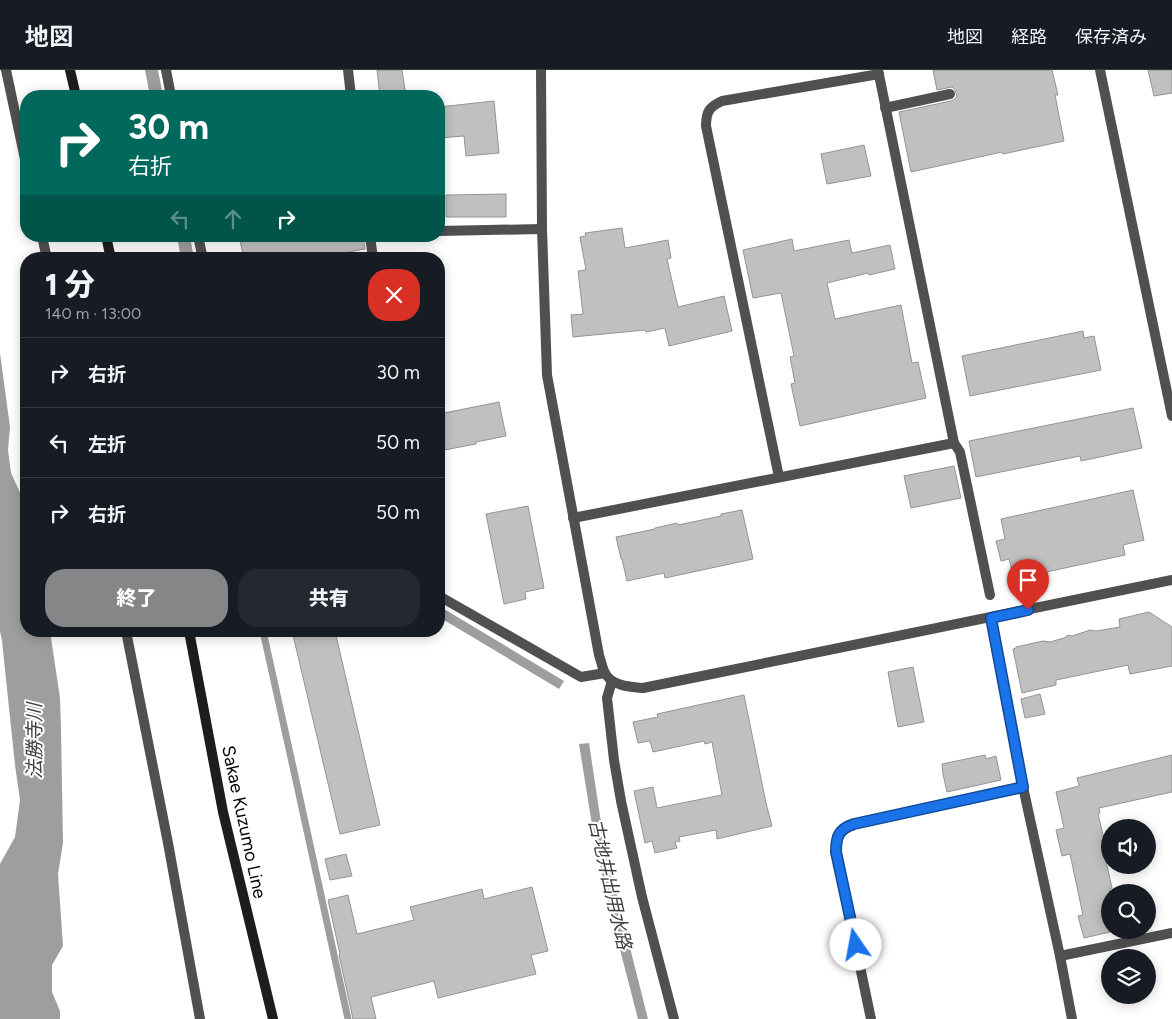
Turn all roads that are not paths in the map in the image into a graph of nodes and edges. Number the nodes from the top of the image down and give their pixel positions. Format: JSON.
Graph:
{"nodes":[{"id":1,"x":6,"y":70,"type":"edge"},
{"id":2,"x":70,"y":70,"type":"edge"},
{"id":3,"x":166,"y":70,"type":"edge"},
{"id":4,"x":348,"y":70,"type":"edge"},
{"id":5,"x":541,"y":70,"type":"edge"},
{"id":6,"x":1100,"y":70,"type":"edge"},
{"id":7,"x":878,"y":72,"type":"edge"},
{"id":8,"x":75,"y":90,"type":"edge"},
{"id":9,"x":170,"y":90,"type":"edge"},
{"id":10,"x":350,"y":90,"type":"edge"},
{"id":11,"x":950,"y":94,"type":"dead end"},
{"id":12,"x":886,"y":108,"type":"junction"},
{"id":13,"x":20,"y":136,"type":"edge"},
{"id":14,"x":542,"y":229,"type":"junction"},
{"id":15,"x":445,"y":231,"type":"edge"},
{"id":16,"x":1172,"y":416,"type":"edge"},
{"id":17,"x":954,"y":443,"type":"junction"},
{"id":18,"x":779,"y":477,"type":"junction"},
{"id":19,"x":573,"y":518,"type":"junction"},
{"id":20,"x":1172,"y":580,"type":"edge"},
{"id":21,"x":990,"y":595,"type":"dead end"},
{"id":22,"x":445,"y":599,"type":"edge"},
{"id":23,"x":991,"y":618,"type":"junction"},
{"id":24,"x":127,"y":637,"type":"edge"},
{"id":25,"x":190,"y":637,"type":"edge"},
{"id":26,"x":605,"y":673,"type":"junction"},
{"id":27,"x":612,"y":681,"type":"junction"},
{"id":28,"x":1023,"y":787,"type":"junction"},
{"id":29,"x":1172,"y":933,"type":"edge"},
{"id":30,"x":1060,"y":956,"type":"junction"},
{"id":31,"x":200,"y":1019,"type":"edge"},
{"id":32,"x":273,"y":1019,"type":"edge"},
{"id":33,"x":674,"y":1019,"type":"edge"},
{"id":34,"x":871,"y":1019,"type":"edge"},
{"id":35,"x":1072,"y":1019,"type":"edge"}],
"edges":[{"from":1,"to":13,"type":"street"},
{"from":2,"to":8,"type":"main road"},
{"from":3,"to":9,"type":"street"},
{"from":4,"to":10,"type":"street"},
{"from":5,"to":14,"type":"street"},
{"from":6,"to":16,"type":"street"},
{"from":7,"to":12,"type":"street"},
{"from":7,"to":18,"type":"street"},
{"from":11,"to":12,"type":"street"},
{"from":12,"to":17,"type":"street"},
{"from":14,"to":15,"type":"street"},
{"from":14,"to":19,"type":"street"},
{"from":17,"to":18,"type":"street"},
{"from":17,"to":21,"type":"street"},
{"from":18,"to":19,"type":"street"},
{"from":19,"to":26,"type":"street"},
{"from":20,"to":23,"type":"street"},
{"from":22,"to":26,"type":"street"},
{"from":23,"to":27,"type":"street"},
{"from":23,"to":28,"type":"street"},
{"from":24,"to":31,"type":"street"},
{"from":25,"to":32,"type":"main road","name":"Sakae Kuzumo Line"},
{"from":26,"to":27,"type":"street"},
{"from":27,"to":33,"type":"street"},
{"from":28,"to":30,"type":"street"},
{"from":28,"to":34,"type":"street"},
{"from":29,"to":30,"type":"street"},
{"from":30,"to":35,"type":"street"}]}
